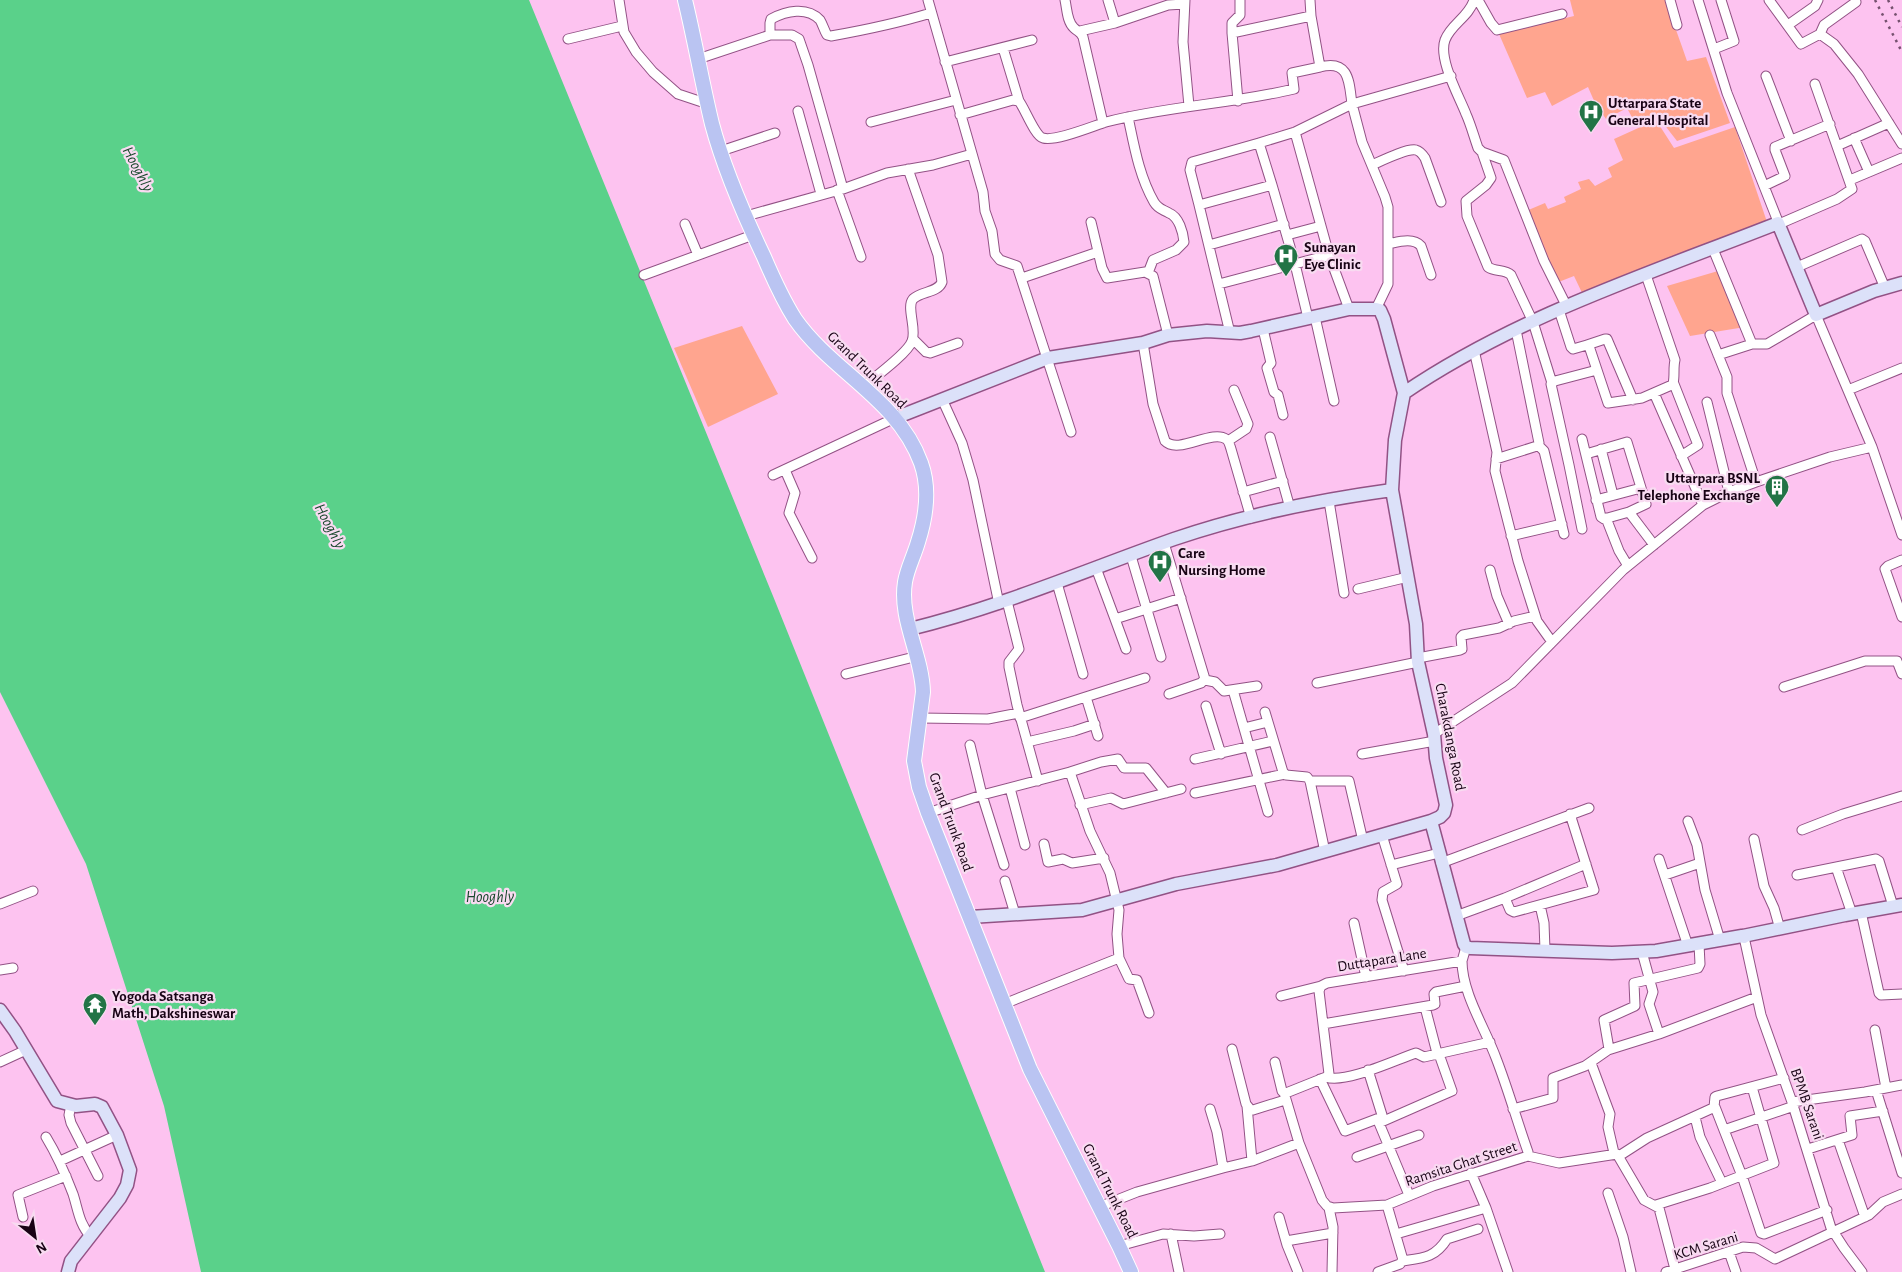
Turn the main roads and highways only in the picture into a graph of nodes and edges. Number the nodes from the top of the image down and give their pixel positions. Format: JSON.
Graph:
{"nodes":[{"id":1,"x":685,"y":0,"type":"edge"},
{"id":2,"x":1131,"y":1272,"type":"edge"}],
"edges":[{"from":1,"to":2,"type":"main road","name":"Grand Trunk Road"}]}
